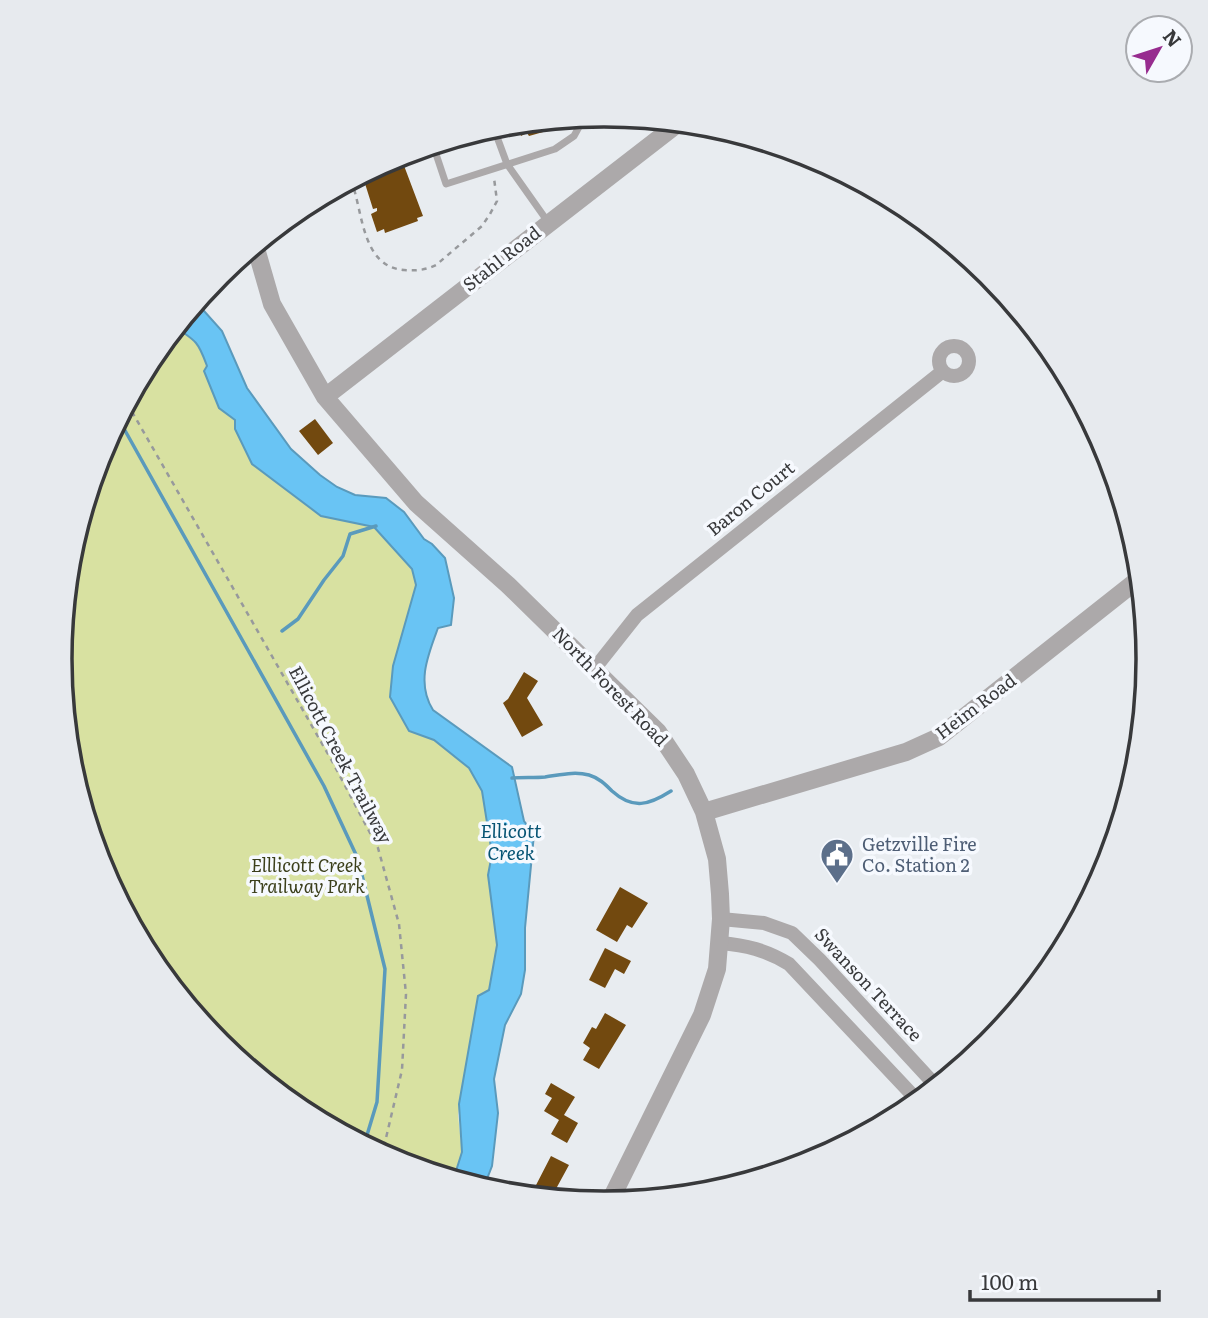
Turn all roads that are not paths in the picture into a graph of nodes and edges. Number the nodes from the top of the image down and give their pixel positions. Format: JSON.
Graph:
{"nodes":[{"id":1,"x":579,"y":128,"type":"edge"},
{"id":2,"x":669,"y":131,"type":"edge"},
{"id":3,"x":497,"y":138,"type":"edge"},
{"id":4,"x":436,"y":154,"type":"edge"},
{"id":5,"x":507,"y":164,"type":"junction"},
{"id":6,"x":549,"y":222,"type":"junction"},
{"id":7,"x":258,"y":255,"type":"edge"},
{"id":8,"x":943,"y":371,"type":"dead end"},
{"id":9,"x":325,"y":397,"type":"junction"},
{"id":10,"x":1131,"y":585,"type":"edge"},
{"id":11,"x":595,"y":668,"type":"junction"},
{"id":12,"x":704,"y":812,"type":"junction"},
{"id":13,"x":721,"y":919,"type":"junction"},
{"id":14,"x":720,"y":943,"type":"junction"},
{"id":15,"x":930,"y":1079,"type":"edge"},
{"id":16,"x":911,"y":1094,"type":"edge"},
{"id":17,"x":615,"y":1191,"type":"edge"}],
"edges":[{"from":1,"to":5,"type":"lane"},
{"from":2,"to":6,"type":"street","name":"Stahl Road"},
{"from":3,"to":5,"type":"lane"},
{"from":4,"to":5,"type":"lane"},
{"from":5,"to":6,"type":"lane"},
{"from":6,"to":9,"type":"street","name":"Stahl Road"},
{"from":7,"to":9,"type":"street","name":"North Forest Road"},
{"from":8,"to":11,"type":"street","name":"Baron Court"},
{"from":9,"to":11,"type":"street","name":"North Forest Road"},
{"from":10,"to":12,"type":"street","name":"Heim Road"},
{"from":11,"to":12,"type":"street","name":"North Forest Road"},
{"from":12,"to":13,"type":"street","name":"North Forest Road"},
{"from":13,"to":14,"type":"street","name":"North Forest Road"},
{"from":13,"to":15,"type":"street","name":"Swanson Terrace"},
{"from":14,"to":16,"type":"street"},
{"from":14,"to":17,"type":"street","name":"North Forest Road"}]}
